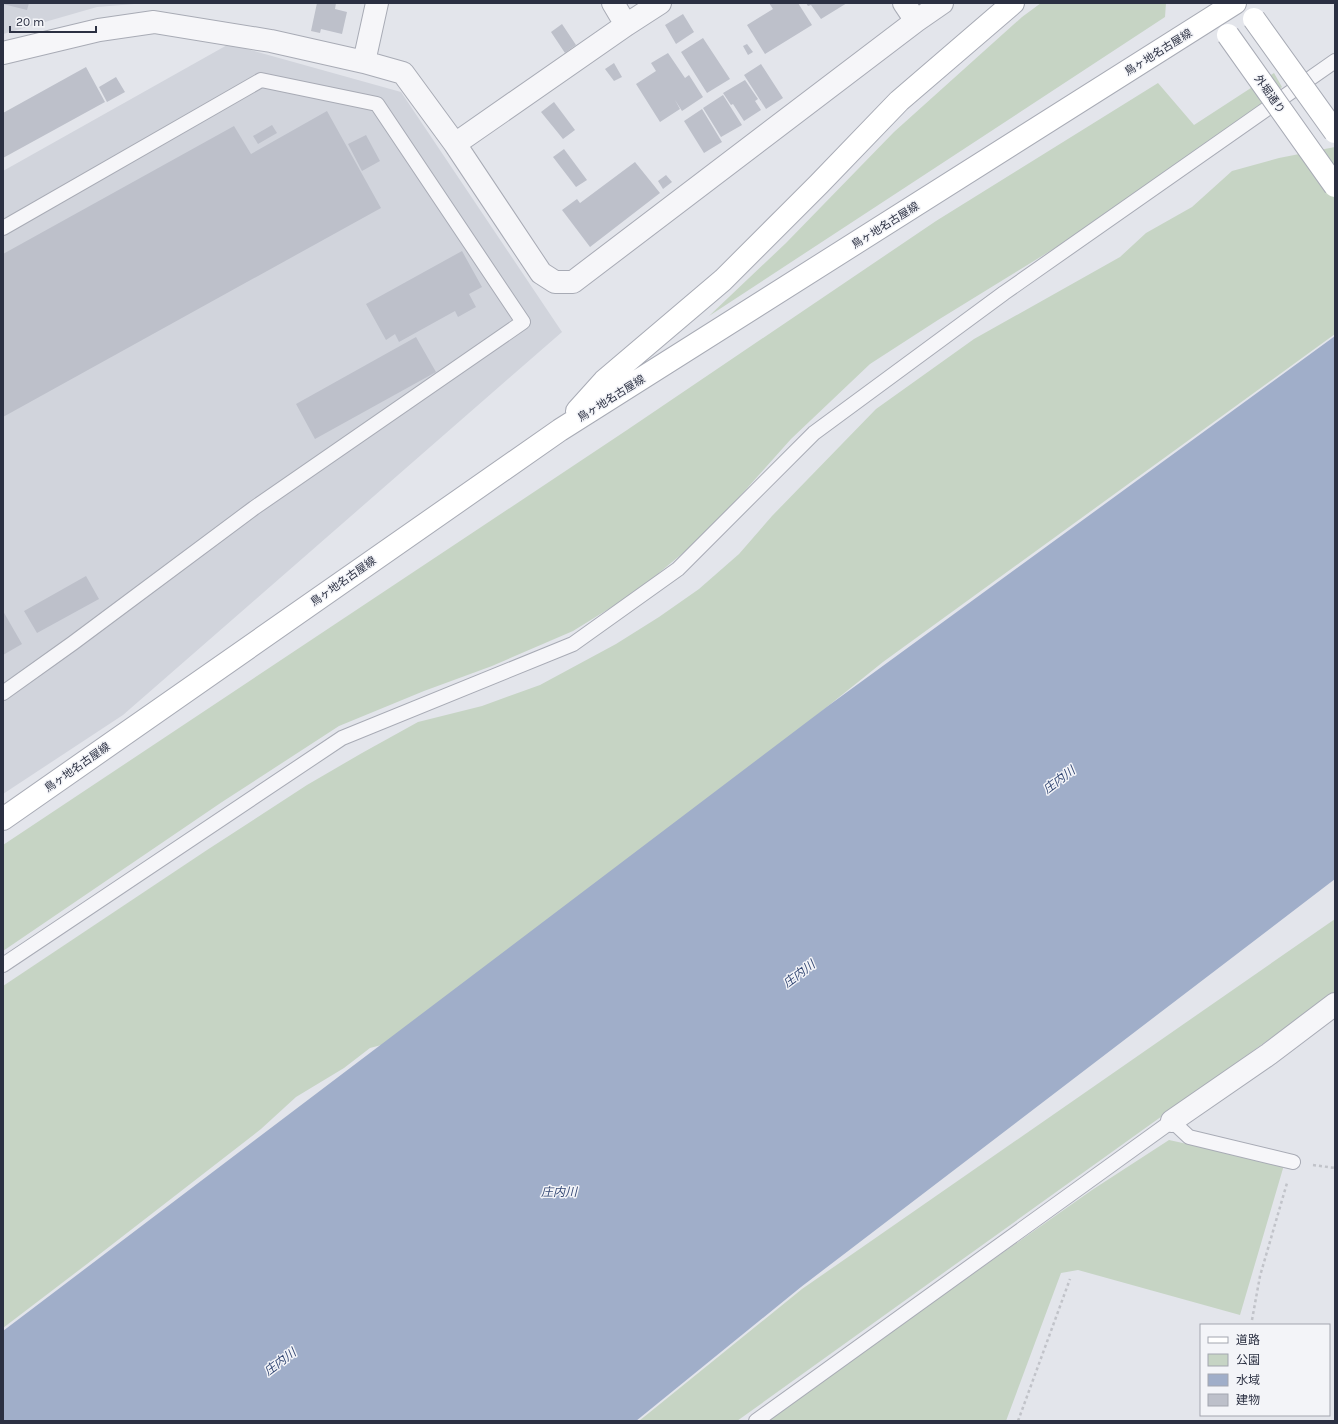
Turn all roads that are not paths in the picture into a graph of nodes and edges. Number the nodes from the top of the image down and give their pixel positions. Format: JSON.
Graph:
{"nodes":[{"id":1,"x":377,"y":3,"type":"edge"},
{"id":2,"x":613,"y":3,"type":"edge"},
{"id":3,"x":660,"y":3,"type":"edge"},
{"id":4,"x":904,"y":3,"type":"edge"},
{"id":5,"x":942,"y":3,"type":"edge"},
{"id":6,"x":1013,"y":3,"type":"edge"},
{"id":7,"x":1235,"y":3,"type":"edge"},
{"id":8,"x":1210,"y":10,"type":"edge"},
{"id":9,"x":1248,"y":11,"type":"edge"},
{"id":10,"x":916,"y":21,"type":"junction"},
{"id":11,"x":626,"y":25,"type":"junction"},
{"id":12,"x":3,"y":54,"type":"edge"},
{"id":13,"x":1335,"y":61,"type":"edge"},
{"id":14,"x":364,"y":62,"type":"junction"},
{"id":15,"x":1335,"y":132,"type":"edge"},
{"id":16,"x":456,"y":144,"type":"junction"},
{"id":17,"x":1335,"y":186,"type":"edge"},
{"id":18,"x":3,"y":228,"type":"edge"},
{"id":19,"x":560,"y":430,"type":"junction"},
{"id":20,"x":3,"y":693,"type":"edge"},
{"id":21,"x":3,"y":819,"type":"edge"},
{"id":22,"x":3,"y":964,"type":"edge"},
{"id":23,"x":1335,"y":1004,"type":"edge"},
{"id":24,"x":1172,"y":1121,"type":"junction"},
{"id":25,"x":1293,"y":1162,"type":"road end"},
{"id":26,"x":756,"y":1421,"type":"edge"}],
"edges":[{"from":1,"to":14,"type":"street"},
{"from":2,"to":11,"type":"street"},
{"from":3,"to":11,"type":"street"},
{"from":4,"to":10,"type":"street"},
{"from":5,"to":10,"type":"street"},
{"from":6,"to":19,"type":"main road"},
{"from":7,"to":8,"type":"main road","name":"鳥ヶ地名古屋線"},
{"from":8,"to":17,"type":"main road","name":"外堀通り","bridge":true},
{"from":8,"to":19,"type":"main road","name":"鳥ヶ地名古屋線"},
{"from":9,"to":15,"type":"main road","bridge":true},
{"from":10,"to":16,"type":"street"},
{"from":11,"to":16,"type":"street"},
{"from":12,"to":14,"type":"street"},
{"from":13,"to":22,"type":"lane"},
{"from":14,"to":16,"type":"street"},
{"from":18,"to":20,"type":"lane"},
{"from":19,"to":21,"type":"main road","name":"鳥ヶ地名古屋線"},
{"from":23,"to":24,"type":"street"},
{"from":24,"to":25,"type":"lane"},
{"from":24,"to":26,"type":"lane"}]}
